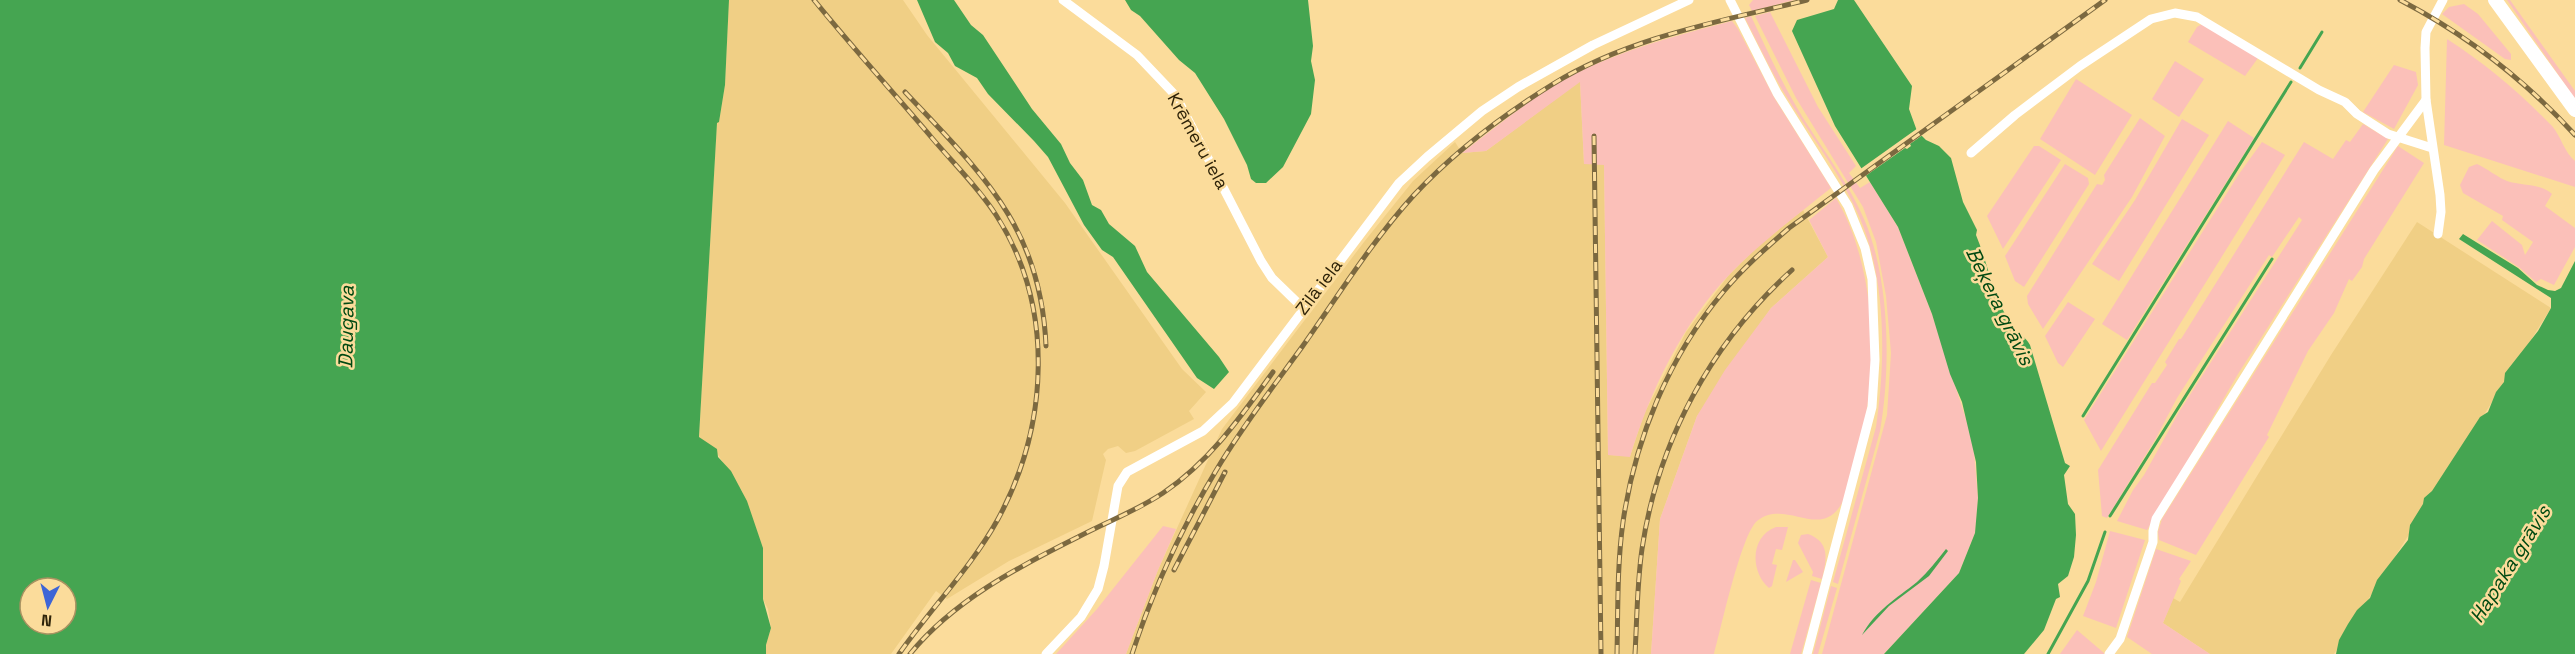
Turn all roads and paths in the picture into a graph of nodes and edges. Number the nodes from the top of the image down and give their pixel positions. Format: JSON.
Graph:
{"nodes":[{"id":1,"x":1063,"y":0,"type":"edge"},
{"id":2,"x":1689,"y":0,"type":"edge"},
{"id":3,"x":1730,"y":0,"type":"edge"},
{"id":4,"x":2443,"y":0,"type":"edge"},
{"id":5,"x":2495,"y":0,"type":"edge"},
{"id":6,"x":2426,"y":100,"type":"junction"},
{"id":7,"x":2575,"y":110,"type":"edge"},
{"id":8,"x":2396,"y":138,"type":"junction"},
{"id":9,"x":2432,"y":148,"type":"junction"},
{"id":10,"x":1971,"y":153,"type":"dead end"},
{"id":11,"x":2438,"y":234,"type":"dead end"},
{"id":12,"x":1303,"y":308,"type":"junction"},
{"id":13,"x":1046,"y":654,"type":"edge"},
{"id":14,"x":1807,"y":654,"type":"edge"},
{"id":15,"x":2109,"y":654,"type":"edge"}],
"edges":[{"from":1,"to":12,"type":"street","name":"Krēmeru iela"},
{"from":2,"to":12,"type":"street","name":"Zilā iela"},
{"from":3,"to":14,"type":"street"},
{"from":4,"to":6,"type":"street"},
{"from":5,"to":7,"type":"main road"},
{"from":6,"to":8,"type":"street"},
{"from":6,"to":9,"type":"street"},
{"from":8,"to":9,"type":"street"},
{"from":8,"to":10,"type":"street"},
{"from":8,"to":15,"type":"street"},
{"from":9,"to":11,"type":"street"},
{"from":12,"to":13,"type":"street","name":"Zilā iela"}]}
